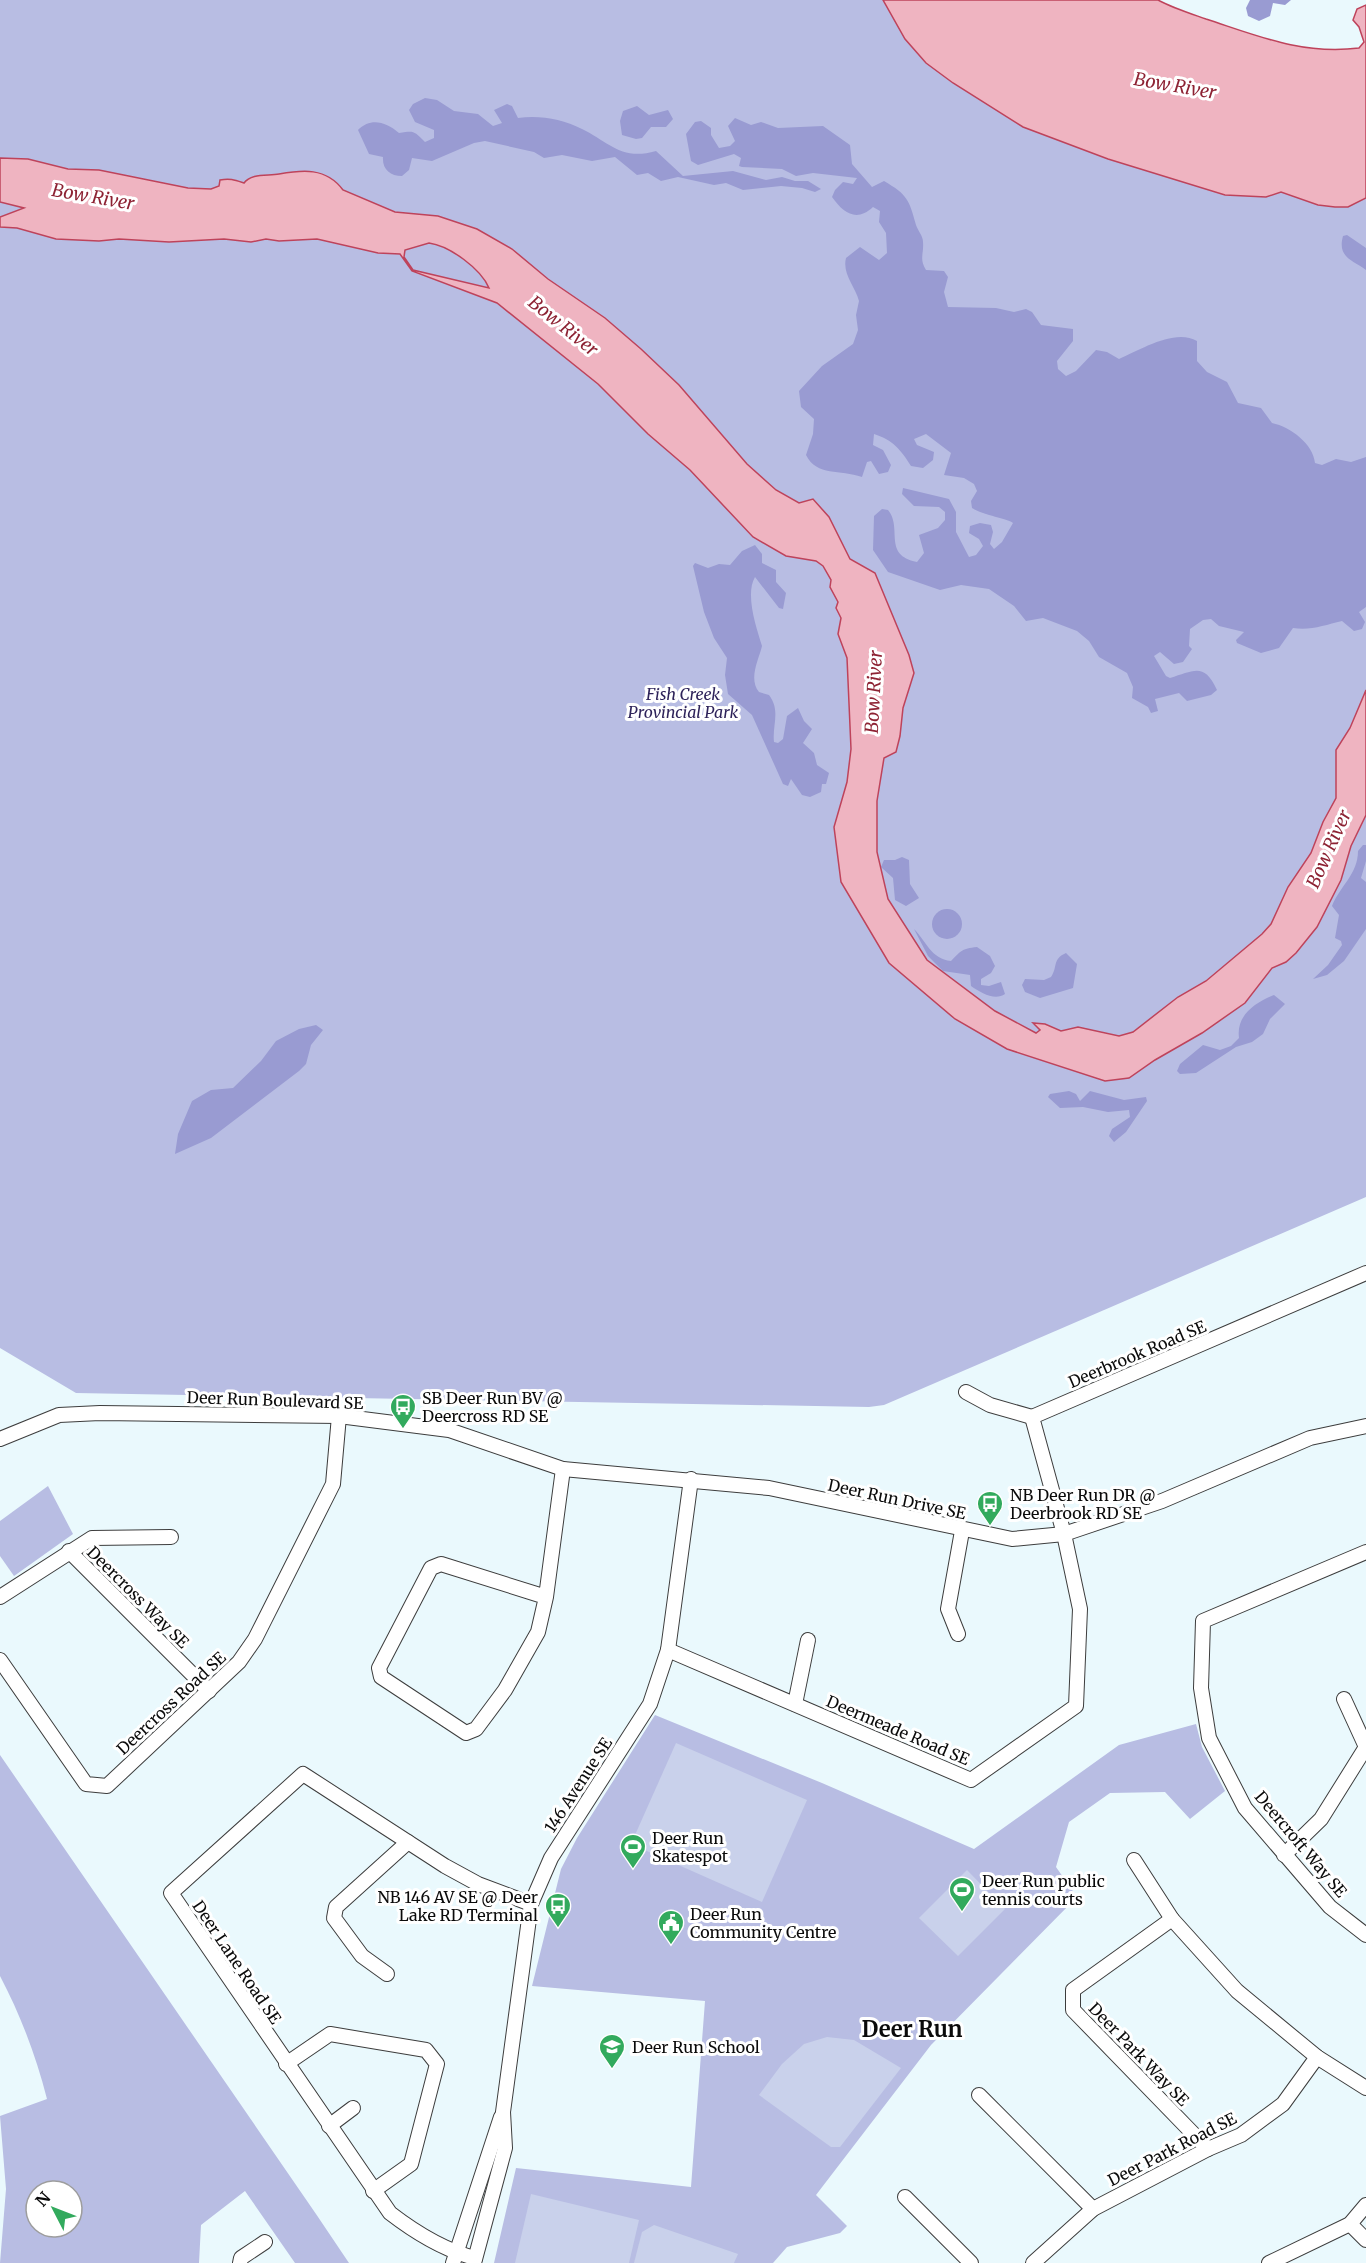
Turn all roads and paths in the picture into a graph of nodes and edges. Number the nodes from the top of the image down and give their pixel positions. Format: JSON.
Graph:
{"nodes":[{"id":1,"x":1366,"y":1273,"type":"edge"},
{"id":2,"x":966,"y":1392,"type":"dead end"},
{"id":3,"x":339,"y":1416,"type":"junction"},
{"id":4,"x":1032,"y":1417,"type":"junction"},
{"id":5,"x":1366,"y":1426,"type":"edge"},
{"id":6,"x":0,"y":1439,"type":"edge"},
{"id":7,"x":563,"y":1469,"type":"junction"},
{"id":8,"x":691,"y":1479,"type":"junction"},
{"id":9,"x":962,"y":1531,"type":"junction"},
{"id":10,"x":1064,"y":1534,"type":"junction"},
{"id":11,"x":171,"y":1537,"type":"dead end"},
{"id":12,"x":69,"y":1551,"type":"junction"},
{"id":13,"x":1366,"y":1552,"type":"edge"},
{"id":14,"x":0,"y":1597,"type":"edge"},
{"id":15,"x":546,"y":1597,"type":"junction"},
{"id":16,"x":958,"y":1635,"type":"dead end"},
{"id":17,"x":808,"y":1640,"type":"dead end"},
{"id":18,"x":668,"y":1650,"type":"junction"},
{"id":19,"x":0,"y":1660,"type":"edge"},
{"id":20,"x":209,"y":1691,"type":"junction"},
{"id":21,"x":1344,"y":1699,"type":"dead end"},
{"id":22,"x":795,"y":1704,"type":"junction"},
{"id":23,"x":408,"y":1842,"type":"junction"},
{"id":24,"x":1284,"y":1855,"type":"junction"},
{"id":25,"x":1134,"y":1860,"type":"dead end"},
{"id":26,"x":531,"y":1904,"type":"junction"},
{"id":27,"x":1172,"y":1920,"type":"junction"},
{"id":28,"x":1366,"y":1935,"type":"edge"},
{"id":29,"x":387,"y":1974,"type":"dead end"},
{"id":30,"x":1317,"y":2057,"type":"junction"},
{"id":31,"x":286,"y":2064,"type":"junction"},
{"id":32,"x":1366,"y":2088,"type":"edge"},
{"id":33,"x":979,"y":2095,"type":"dead end"},
{"id":34,"x":353,"y":2108,"type":"dead end"},
{"id":35,"x":503,"y":2112,"type":"junction"},
{"id":36,"x":329,"y":2126,"type":"junction"},
{"id":37,"x":1208,"y":2149,"type":"junction"},
{"id":38,"x":373,"y":2191,"type":"junction"},
{"id":39,"x":905,"y":2197,"type":"dead end"},
{"id":40,"x":1366,"y":2205,"type":"edge"},
{"id":41,"x":1093,"y":2209,"type":"junction"},
{"id":42,"x":1350,"y":2224,"type":"junction"},
{"id":43,"x":1366,"y":2240,"type":"edge"},
{"id":44,"x":265,"y":2242,"type":"dead end"},
{"id":45,"x":455,"y":2258,"type":"edge"},
{"id":46,"x":475,"y":2261,"type":"edge"},
{"id":47,"x":240,"y":2263,"type":"edge"},
{"id":48,"x":971,"y":2263,"type":"edge"},
{"id":49,"x":1033,"y":2263,"type":"edge"},
{"id":50,"x":1269,"y":2263,"type":"edge"}],
"edges":[{"from":1,"to":4,"type":"street","name":"Deerbrook Road SE"},
{"from":2,"to":4,"type":"street"},
{"from":3,"to":6,"type":"street","name":"Deer Run Boulevard SE"},
{"from":3,"to":7,"type":"street","name":"Deer Run Boulevard SE"},
{"from":3,"to":20,"type":"street","name":"Deercross Road SE"},
{"from":4,"to":10,"type":"street"},
{"from":5,"to":10,"type":"street","name":"Deer Run Drive SE"},
{"from":7,"to":8,"type":"street","name":"Deer Run Boulevard SE"},
{"from":7,"to":15,"type":"street"},
{"from":8,"to":9,"type":"street","name":"Deer Run Drive SE"},
{"from":8,"to":18,"type":"street","name":"146 Avenue SE"},
{"from":9,"to":10,"type":"street","name":"Deer Run Drive SE"},
{"from":9,"to":16,"type":"street"},
{"from":10,"to":22,"type":"street","name":"Deermeade Road SE"},
{"from":11,"to":12,"type":"street"},
{"from":12,"to":14,"type":"street"},
{"from":12,"to":20,"type":"street","name":"Deercross Way SE"},
{"from":13,"to":24,"type":"street","name":"Deercroft Way SE"},
{"from":15,"to":15,"type":"street"},
{"from":17,"to":22,"type":"street"},
{"from":18,"to":22,"type":"street","name":"Deermeade Road SE"},
{"from":18,"to":26,"type":"street","name":"146 Avenue SE"},
{"from":19,"to":20,"type":"street","name":"Deercross Road SE"},
{"from":21,"to":24,"type":"street"},
{"from":23,"to":26,"type":"street","name":"Deer Lane Road SE"},
{"from":23,"to":29,"type":"street"},
{"from":23,"to":31,"type":"street","name":"Deer Lane Road SE"},
{"from":24,"to":28,"type":"street","name":"Deercroft Way SE"},
{"from":25,"to":27,"type":"street"},
{"from":26,"to":35,"type":"street","name":"146 Avenue SE"},
{"from":27,"to":30,"type":"street"},
{"from":27,"to":37,"type":"street","name":"Deer Park Way SE"},
{"from":30,"to":32,"type":"street"},
{"from":30,"to":37,"type":"street","name":"Deer Park Road SE"},
{"from":31,"to":36,"type":"street","name":"Deer Lane Road SE"},
{"from":31,"to":38,"type":"street"},
{"from":33,"to":41,"type":"street"},
{"from":34,"to":36,"type":"street"},
{"from":35,"to":45,"type":"street","name":"146 Avenue SE"},
{"from":35,"to":46,"type":"street","name":"146 Avenue SE"},
{"from":36,"to":38,"type":"street","name":"Deer Lane Road SE"},
{"from":37,"to":41,"type":"street","name":"Deer Park Road SE"},
{"from":38,"to":45,"type":"street","name":"Deer Lane Road SE"},
{"from":39,"to":48,"type":"street"},
{"from":40,"to":42,"type":"street"},
{"from":41,"to":49,"type":"street","name":"Deer Park Road SE"},
{"from":42,"to":43,"type":"street"},
{"from":42,"to":50,"type":"street"},
{"from":44,"to":47,"type":"street"},
{"from":45,"to":46,"type":"street","name":"Deer Lane Road SE"}]}
